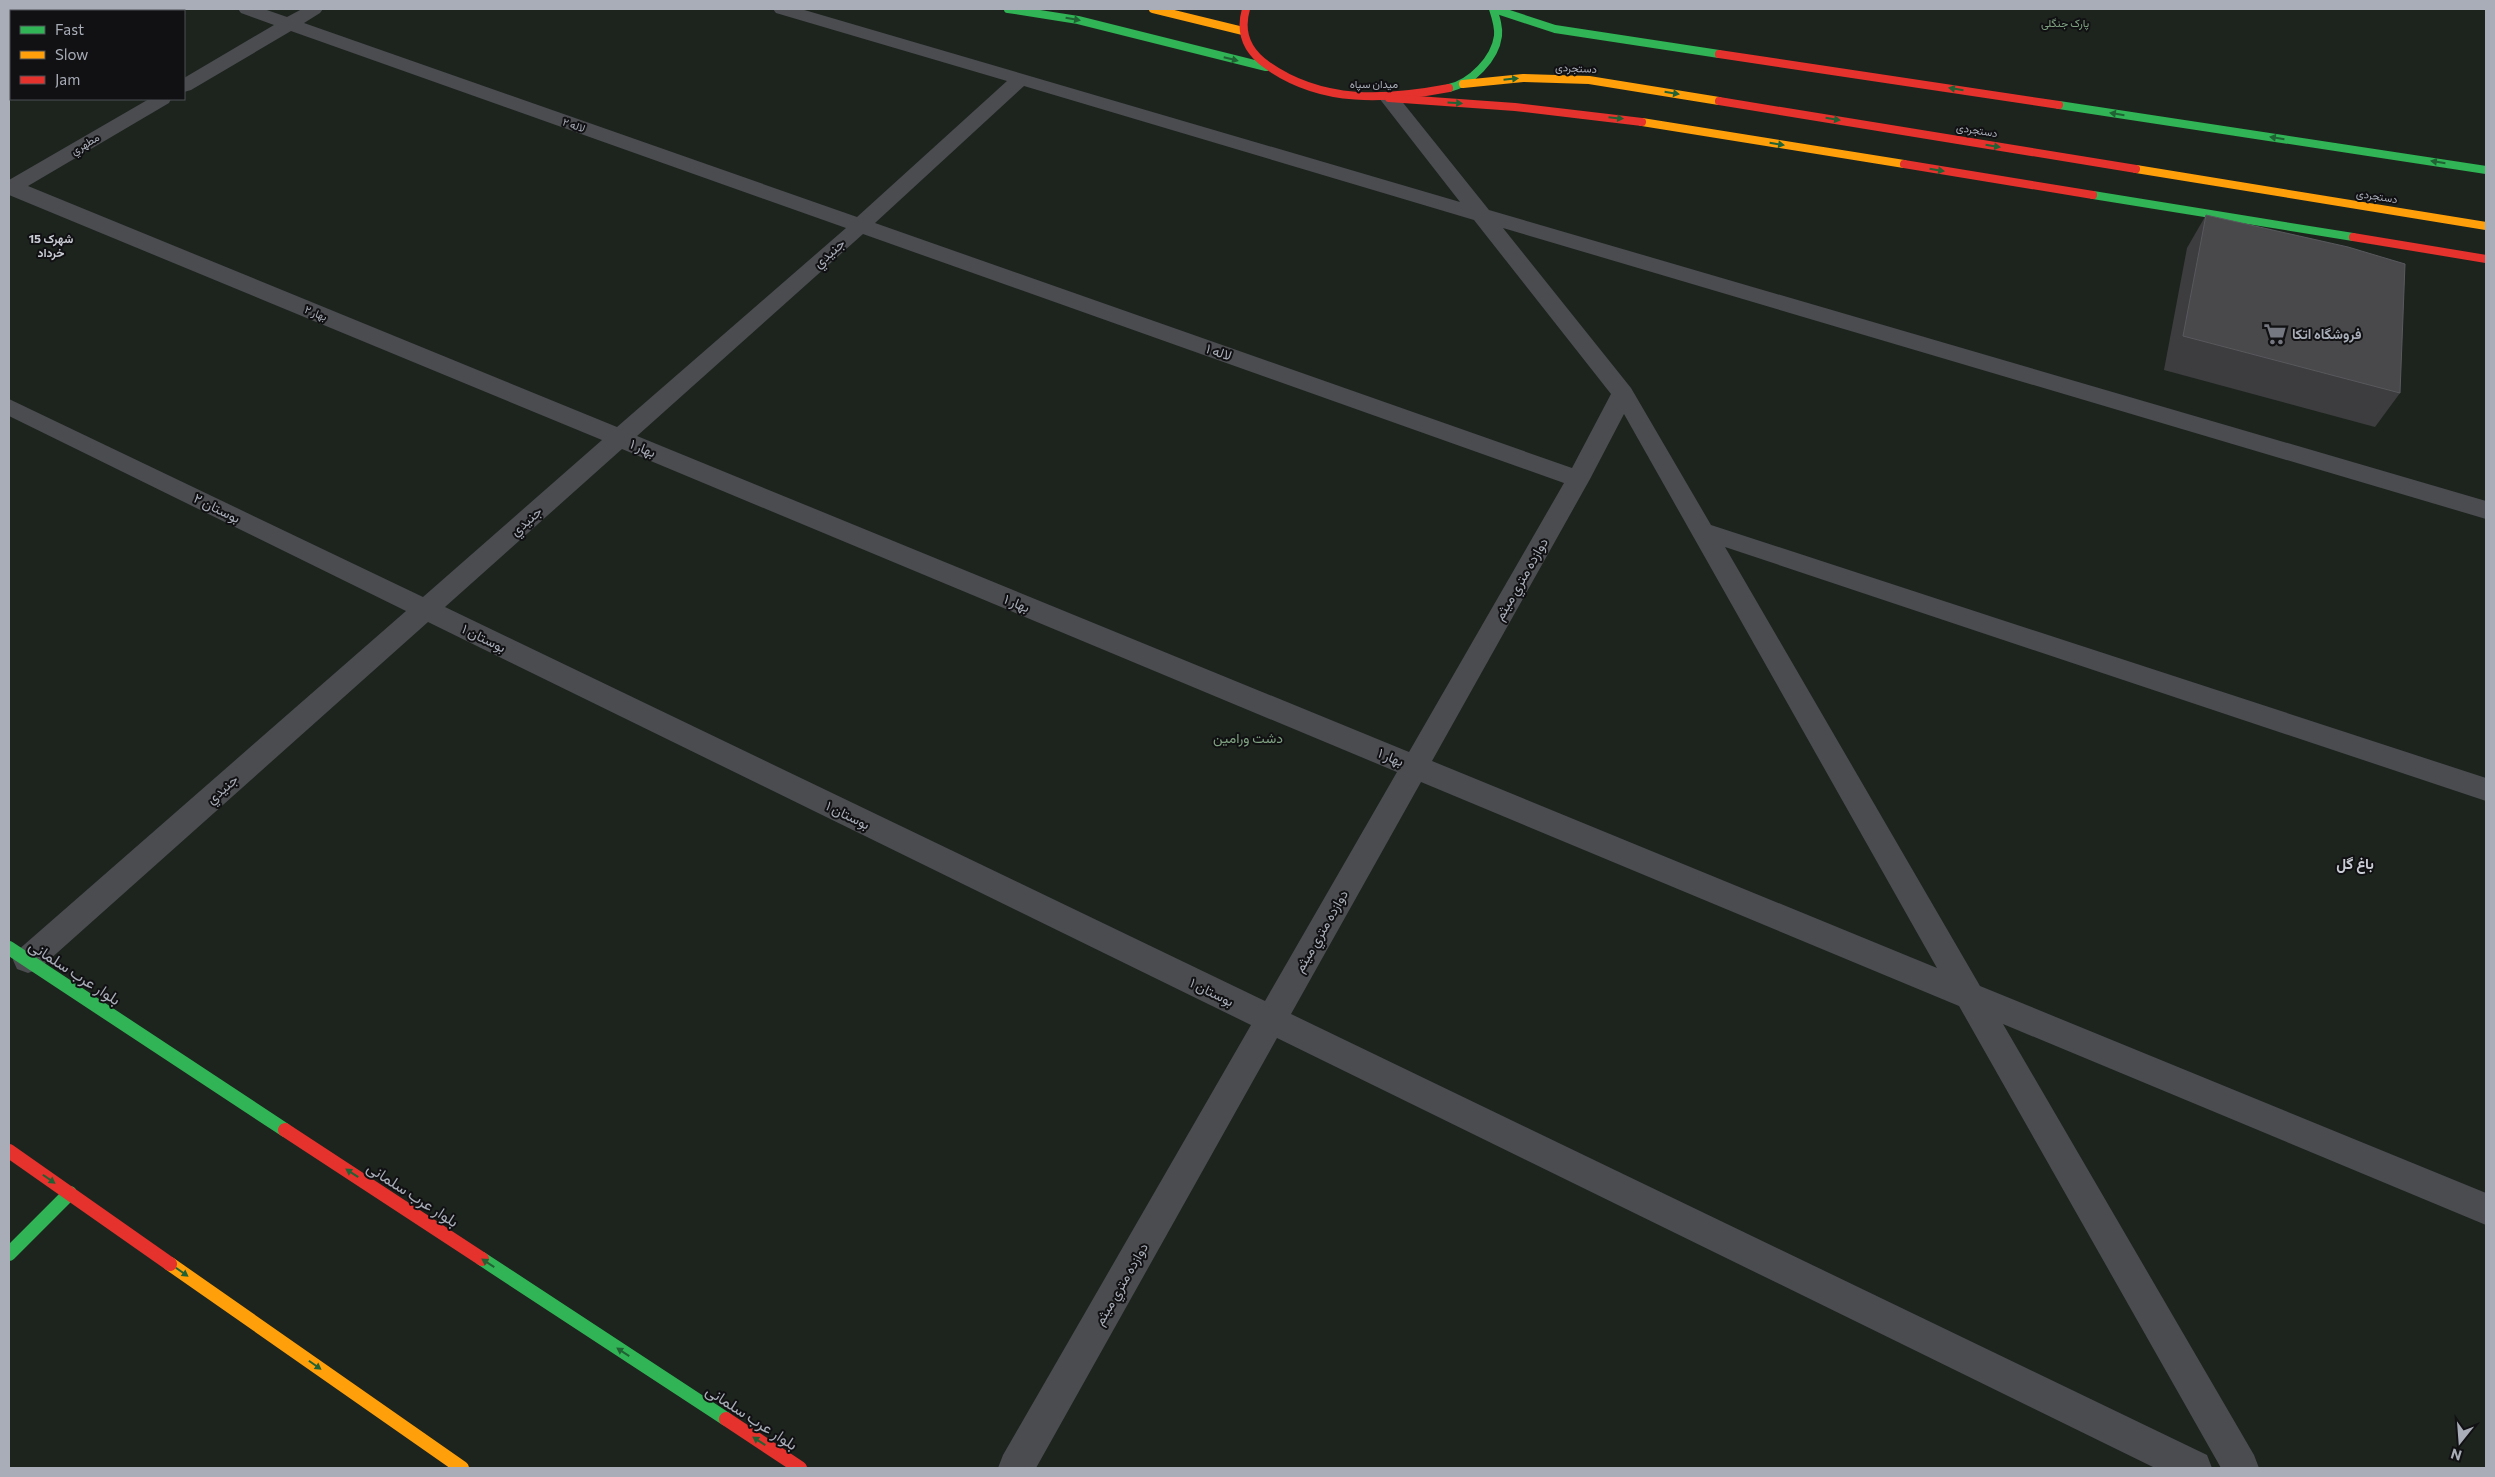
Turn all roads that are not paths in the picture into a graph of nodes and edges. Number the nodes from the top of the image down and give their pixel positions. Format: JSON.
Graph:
{"nodes":[{"id":1,"x":246,"y":9,"type":"edge"},
{"id":2,"x":314,"y":9,"type":"edge"},
{"id":3,"x":782,"y":9,"type":"edge"},
{"id":4,"x":1008,"y":9,"type":"edge"},
{"id":5,"x":1153,"y":9,"type":"edge"},
{"id":6,"x":1246,"y":9,"type":"edge"},
{"id":7,"x":1493,"y":9,"type":"edge"},
{"id":8,"x":289,"y":24,"type":"junction"},
{"id":9,"x":1243,"y":31,"type":"junction"},
{"id":10,"x":1266,"y":68,"type":"junction"},
{"id":11,"x":1021,"y":79,"type":"junction"},
{"id":12,"x":1463,"y":84,"type":"junction"},
{"id":13,"x":185,"y":85,"type":"edge"},
{"id":14,"x":1389,"y":98,"type":"junction"},
{"id":15,"x":160,"y":100,"type":"edge"},
{"id":16,"x":2486,"y":170,"type":"edge"},
{"id":17,"x":10,"y":187,"type":"edge"},
{"id":18,"x":1482,"y":216,"type":"junction"},
{"id":19,"x":860,"y":226,"type":"junction"},
{"id":20,"x":2486,"y":226,"type":"edge"},
{"id":21,"x":2486,"y":259,"type":"edge"},
{"id":22,"x":1623,"y":393,"type":"junction"},
{"id":23,"x":9,"y":407,"type":"edge"},
{"id":24,"x":619,"y":438,"type":"junction"},
{"id":25,"x":1578,"y":479,"type":"junction"},
{"id":26,"x":2486,"y":510,"type":"edge"},
{"id":27,"x":1703,"y":531,"type":"junction"},
{"id":28,"x":425,"y":609,"type":"junction"},
{"id":29,"x":1415,"y":767,"type":"junction"},
{"id":30,"x":2486,"y":789,"type":"edge"},
{"id":31,"x":19,"y":954,"type":"edge"},
{"id":32,"x":1970,"y":995,"type":"junction"},
{"id":33,"x":1271,"y":1021,"type":"junction"},
{"id":34,"x":9,"y":1151,"type":"edge"},
{"id":35,"x":70,"y":1193,"type":"junction"},
{"id":36,"x":2486,"y":1208,"type":"edge"},
{"id":37,"x":9,"y":1254,"type":"edge"},
{"id":38,"x":462,"y":1468,"type":"edge"},
{"id":39,"x":800,"y":1468,"type":"edge"},
{"id":40,"x":1016,"y":1468,"type":"edge"},
{"id":41,"x":2194,"y":1468,"type":"edge"},
{"id":42,"x":2241,"y":1468,"type":"edge"}],
"edges":[{"from":1,"to":8,"type":"street","name":"لاله ۲"},
{"from":2,"to":8,"type":"street"},
{"from":3,"to":11,"type":"street"},
{"from":4,"to":10,"type":"main road","one_way":true},
{"from":5,"to":9,"type":"main road"},
{"from":6,"to":9,"type":"main road","name":"میدان سپاه"},
{"from":7,"to":12,"type":"main road","name":"میدان سپاه"},
{"from":16,"to":7,"type":"main road","one_way":true},
{"from":8,"to":13,"type":"street"},
{"from":8,"to":19,"type":"street","name":"لاله ۲"},
{"from":9,"to":10,"type":"main road","name":"میدان سپاه"},
{"from":10,"to":14,"type":"main road","name":"میدان سپاه"},
{"from":11,"to":18,"type":"street"},
{"from":11,"to":19,"type":"street","name":"جنيدي"},
{"from":12,"to":14,"type":"main road","name":"میدان سپاه"},
{"from":12,"to":20,"type":"main road","name":"دستجردی","one_way":true},
{"from":14,"to":18,"type":"street"},
{"from":14,"to":21,"type":"main road","one_way":true},
{"from":15,"to":17,"type":"street","name":"مطهري"},
{"from":17,"to":24,"type":"street","name":"بهار ۲"},
{"from":18,"to":22,"type":"street"},
{"from":18,"to":26,"type":"street"},
{"from":19,"to":24,"type":"street","name":"جنيدي"},
{"from":19,"to":25,"type":"street","name":"لاله ۱"},
{"from":22,"to":25,"type":"street","name":"دوازده متري میثم"},
{"from":22,"to":27,"type":"street"},
{"from":23,"to":28,"type":"street","name":"بوستان ۲"},
{"from":24,"to":28,"type":"street","name":"جنيدي"},
{"from":24,"to":29,"type":"street","name":"بهار ۱"},
{"from":25,"to":29,"type":"street","name":"دوازده متري میثم"},
{"from":27,"to":30,"type":"street"},
{"from":27,"to":32,"type":"street"},
{"from":28,"to":31,"type":"street","name":"جنيدي"},
{"from":28,"to":33,"type":"street","name":"بوستان ۱"},
{"from":29,"to":32,"type":"street","name":"بهار ۱"},
{"from":29,"to":33,"type":"street","name":"دوازده متري میثم"},
{"from":39,"to":31,"type":"main road","name":"بلوار عرب سلمانی","one_way":true},
{"from":32,"to":36,"type":"street","name":"بهار ۱"},
{"from":32,"to":42,"type":"street"},
{"from":33,"to":40,"type":"street","name":"دوازده متري میثم"},
{"from":33,"to":41,"type":"street","name":"بوستان ۱"},
{"from":34,"to":35,"type":"main road","one_way":true},
{"from":35,"to":37,"type":"main road"},
{"from":35,"to":38,"type":"main road","one_way":true}]}
